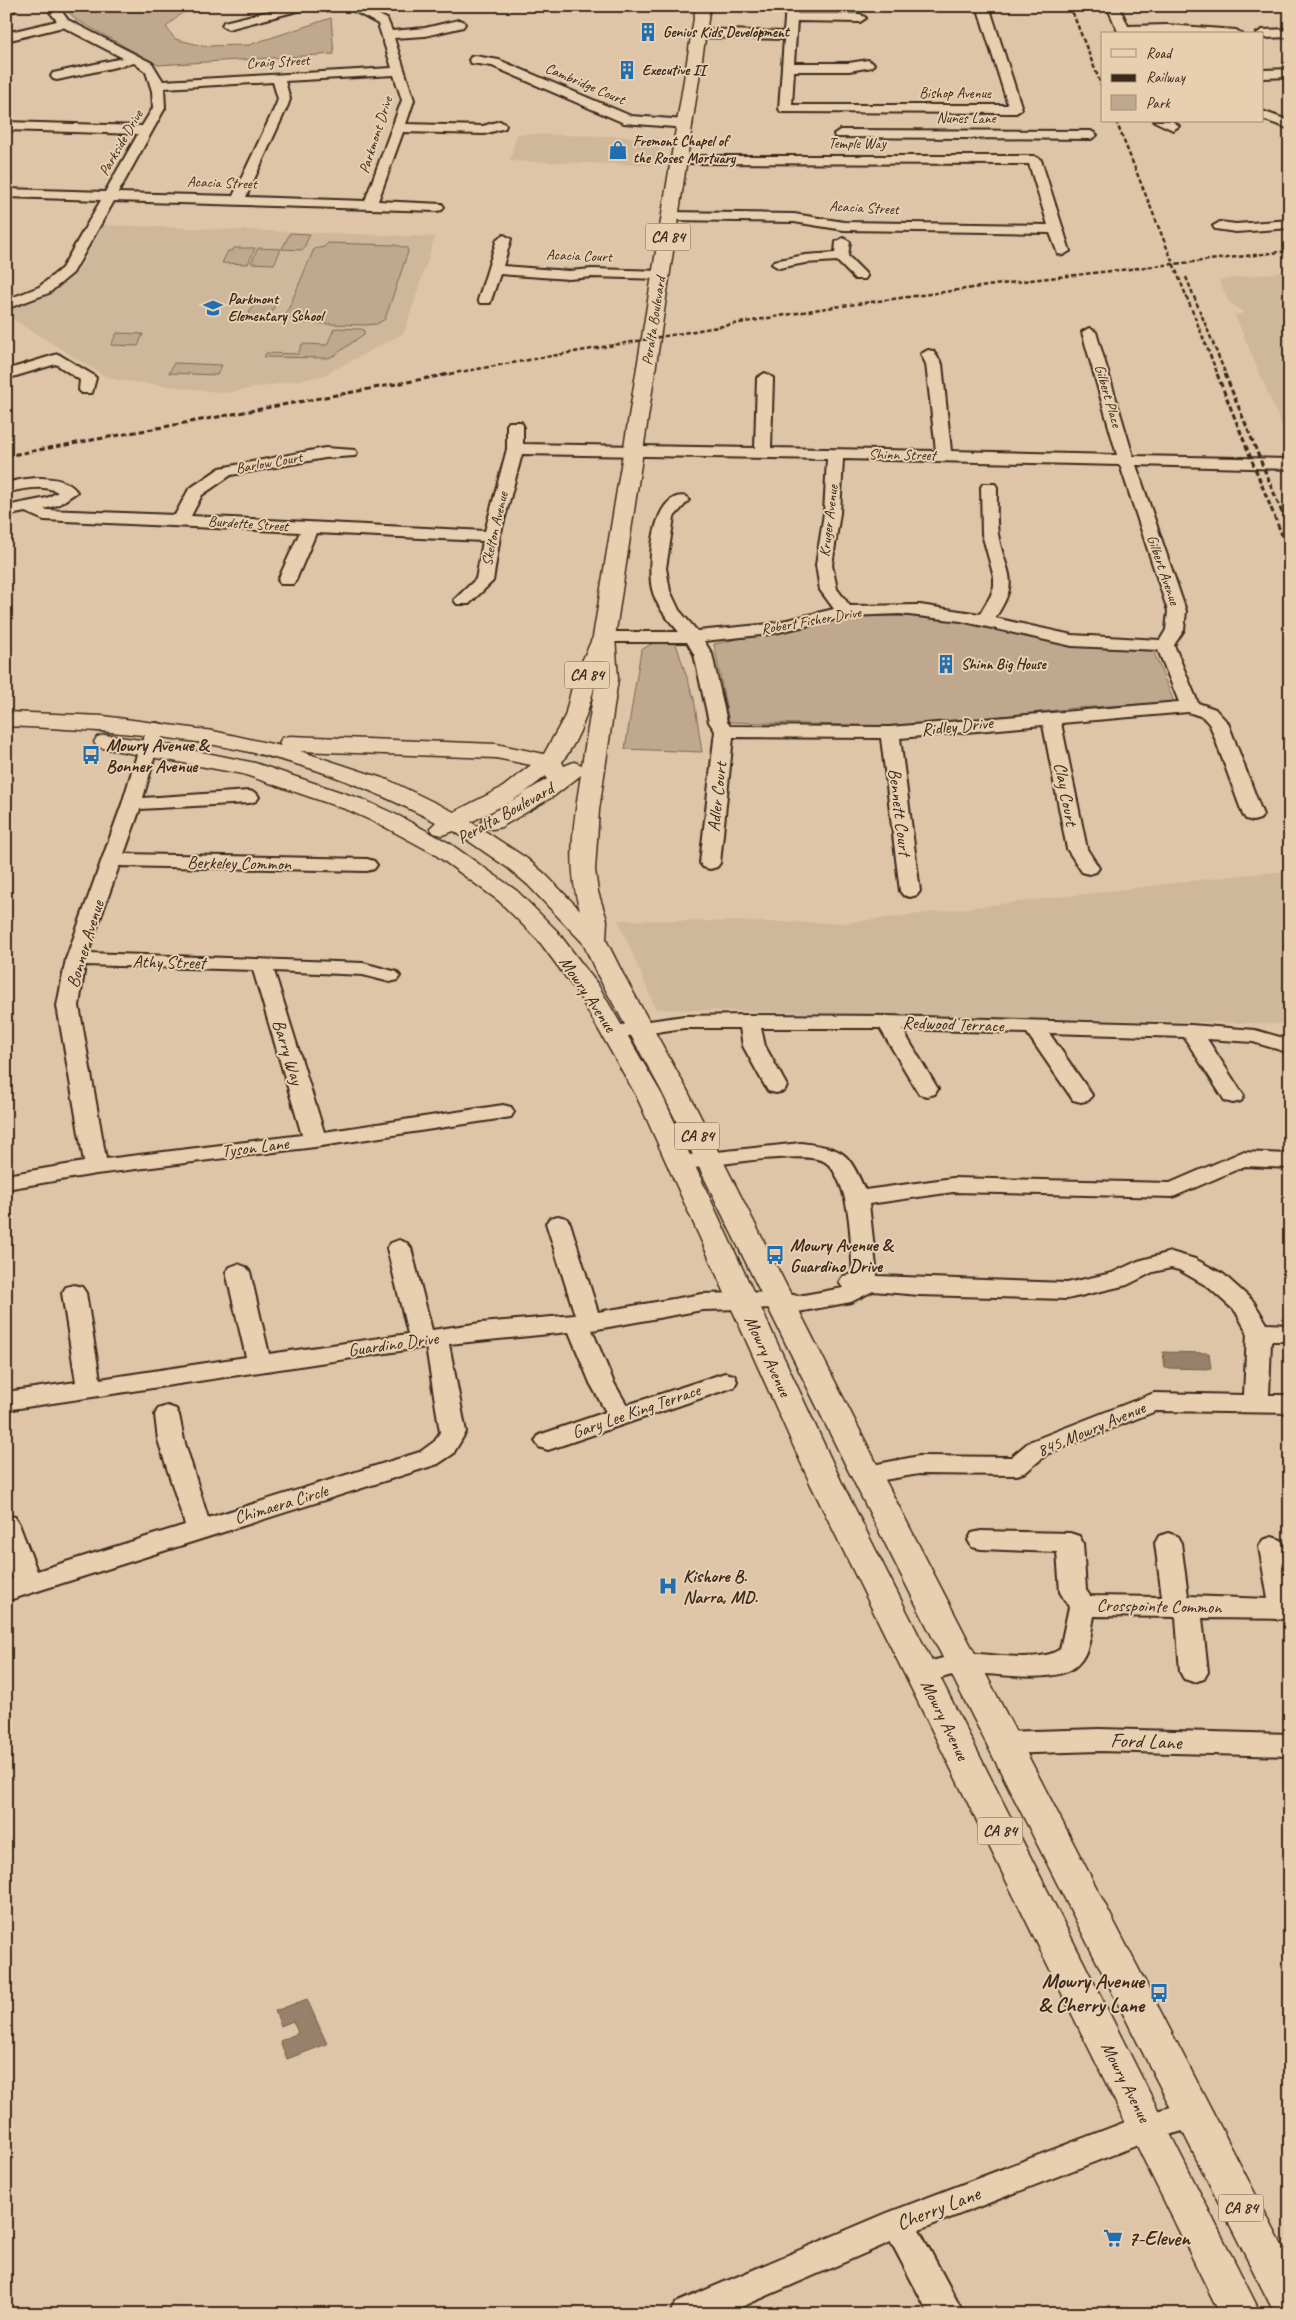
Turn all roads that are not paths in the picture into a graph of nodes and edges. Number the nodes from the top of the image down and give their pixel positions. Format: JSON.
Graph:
{"nodes":[{"id":1,"x":60,"y":6,"type":"edge"},
{"id":2,"x":305,"y":6,"type":"edge"},
{"id":3,"x":351,"y":6,"type":"edge"},
{"id":4,"x":703,"y":6,"type":"edge"},
{"id":5,"x":983,"y":6,"type":"edge"},
{"id":6,"x":1114,"y":6,"type":"edge"},
{"id":7,"x":791,"y":12,"type":"edge"},
{"id":8,"x":860,"y":18,"type":"dead end"},
{"id":9,"x":64,"y":23,"type":"junction"},
{"id":10,"x":459,"y":24,"type":"dead end"},
{"id":11,"x":228,"y":26,"type":"dead end"},
{"id":12,"x":1124,"y":32,"type":"edge"},
{"id":13,"x":1208,"y":32,"type":"edge"},
{"id":14,"x":700,"y":33,"type":"junction"},
{"id":15,"x":1290,"y":33,"type":"edge"},
{"id":16,"x":1264,"y":34,"type":"edge"},
{"id":17,"x":388,"y":35,"type":"junction"},
{"id":18,"x":790,"y":36,"type":"junction"},
{"id":19,"x":6,"y":37,"type":"edge"},
{"id":20,"x":137,"y":59,"type":"junction"},
{"id":21,"x":475,"y":60,"type":"dead end"},
{"id":22,"x":868,"y":64,"type":"dead end"},
{"id":23,"x":788,"y":67,"type":"junction"},
{"id":24,"x":399,"y":71,"type":"junction"},
{"id":25,"x":1290,"y":73,"type":"edge"},
{"id":26,"x":1264,"y":74,"type":"edge"},
{"id":27,"x":57,"y":76,"type":"dead end"},
{"id":28,"x":278,"y":79,"type":"junction"},
{"id":29,"x":158,"y":85,"type":"junction"},
{"id":30,"x":838,"y":109,"type":"junction"},
{"id":31,"x":1264,"y":116,"type":"edge"},
{"id":32,"x":1163,"y":122,"type":"edge"},
{"id":33,"x":686,"y":124,"type":"junction"},
{"id":34,"x":500,"y":125,"type":"dead end"},
{"id":35,"x":1290,"y":125,"type":"edge"},
{"id":36,"x":6,"y":126,"type":"edge"},
{"id":37,"x":1173,"y":126,"type":"dead end"},
{"id":38,"x":398,"y":128,"type":"junction"},
{"id":39,"x":147,"y":130,"type":"junction"},
{"id":40,"x":840,"y":134,"type":"junction"},
{"id":41,"x":1091,"y":135,"type":"dead end"},
{"id":42,"x":844,"y":159,"type":"junction"},
{"id":43,"x":680,"y":160,"type":"junction"},
{"id":44,"x":6,"y":193,"type":"edge"},
{"id":45,"x":108,"y":196,"type":"junction"},
{"id":46,"x":238,"y":200,"type":"junction"},
{"id":47,"x":370,"y":205,"type":"junction"},
{"id":48,"x":436,"y":207,"type":"dead end"},
{"id":49,"x":671,"y":216,"type":"junction"},
{"id":50,"x":1290,"y":224,"type":"edge"},
{"id":51,"x":844,"y":226,"type":"junction"},
{"id":52,"x":1220,"y":226,"type":"dead end"},
{"id":53,"x":1056,"y":229,"type":"junction"},
{"id":54,"x":504,"y":239,"type":"dead end"},
{"id":55,"x":1063,"y":251,"type":"dead end"},
{"id":56,"x":842,"y":257,"type":"junction"},
{"id":57,"x":779,"y":264,"type":"dead end"},
{"id":58,"x":495,"y":270,"type":"junction"},
{"id":59,"x":662,"y":275,"type":"junction"},
{"id":60,"x":860,"y":276,"type":"dead end"},
{"id":61,"x":485,"y":300,"type":"dead end"},
{"id":62,"x":6,"y":305,"type":"edge"},
{"id":63,"x":1089,"y":332,"type":"dead end"},
{"id":64,"x":928,"y":354,"type":"dead end"},
{"id":65,"x":6,"y":375,"type":"edge"},
{"id":66,"x":765,"y":378,"type":"dead end"},
{"id":67,"x":87,"y":390,"type":"dead end"},
{"id":68,"x":515,"y":425,"type":"dead end"},
{"id":69,"x":515,"y":449,"type":"junction"},
{"id":70,"x":632,"y":451,"type":"junction"},
{"id":71,"x":349,"y":453,"type":"dead end"},
{"id":72,"x":762,"y":453,"type":"junction"},
{"id":73,"x":836,"y":454,"type":"junction"},
{"id":74,"x":944,"y":456,"type":"junction"},
{"id":75,"x":1126,"y":460,"type":"junction"},
{"id":76,"x":1290,"y":464,"type":"edge"},
{"id":77,"x":988,"y":487,"type":"dead end"},
{"id":78,"x":6,"y":488,"type":"edge"},
{"id":79,"x":681,"y":500,"type":"dead end"},
{"id":80,"x":29,"y":508,"type":"junction"},
{"id":81,"x":6,"y":511,"type":"edge"},
{"id":82,"x":181,"y":520,"type":"junction"},
{"id":83,"x":310,"y":528,"type":"junction"},
{"id":84,"x":492,"y":536,"type":"junction"},
{"id":85,"x":287,"y":580,"type":"dead end"},
{"id":86,"x":462,"y":600,"type":"dead end"},
{"id":87,"x":846,"y":612,"type":"junction"},
{"id":88,"x":985,"y":620,"type":"junction"},
{"id":89,"x":604,"y":636,"type":"junction"},
{"id":90,"x":692,"y":637,"type":"junction"},
{"id":91,"x":1165,"y":645,"type":"junction"},
{"id":92,"x":1190,"y":706,"type":"junction"},
{"id":93,"x":576,"y":716,"type":"junction"},
{"id":94,"x":1050,"y":717,"type":"junction"},
{"id":95,"x":6,"y":719,"type":"edge"},
{"id":96,"x":724,"y":731,"type":"junction"},
{"id":97,"x":890,"y":733,"type":"junction"},
{"id":98,"x":6,"y":736,"type":"edge"},
{"id":99,"x":152,"y":738,"type":"junction"},
{"id":100,"x":598,"y":738,"type":"junction"},
{"id":101,"x":254,"y":746,"type":"junction"},
{"id":102,"x":496,"y":751,"type":"junction"},
{"id":103,"x":556,"y":772,"type":"junction"},
{"id":104,"x":249,"y":797,"type":"dead end"},
{"id":105,"x":132,"y":804,"type":"junction"},
{"id":106,"x":1253,"y":815,"type":"dead end"},
{"id":107,"x":463,"y":827,"type":"junction"},
{"id":108,"x":432,"y":843,"type":"junction"},
{"id":109,"x":112,"y":860,"type":"junction"},
{"id":110,"x":710,"y":863,"type":"dead end"},
{"id":111,"x":367,"y":865,"type":"dead end"},
{"id":112,"x":1089,"y":868,"type":"dead end"},
{"id":113,"x":910,"y":891,"type":"dead end"},
{"id":114,"x":594,"y":940,"type":"junction"},
{"id":115,"x":76,"y":960,"type":"junction"},
{"id":116,"x":262,"y":964,"type":"junction"},
{"id":117,"x":390,"y":976,"type":"dead end"},
{"id":118,"x":749,"y":1021,"type":"junction"},
{"id":119,"x":887,"y":1022,"type":"junction"},
{"id":120,"x":1034,"y":1027,"type":"junction"},
{"id":121,"x":627,"y":1030,"type":"junction"},
{"id":122,"x":1191,"y":1031,"type":"junction"},
{"id":123,"x":1290,"y":1047,"type":"edge"},
{"id":124,"x":776,"y":1086,"type":"dead end"},
{"id":125,"x":927,"y":1089,"type":"dead end"},
{"id":126,"x":1081,"y":1095,"type":"dead end"},
{"id":127,"x":1233,"y":1096,"type":"dead end"},
{"id":128,"x":503,"y":1112,"type":"dead end"},
{"id":129,"x":315,"y":1140,"type":"junction"},
{"id":130,"x":708,"y":1159,"type":"junction"},
{"id":131,"x":1290,"y":1161,"type":"edge"},
{"id":132,"x":680,"y":1163,"type":"junction"},
{"id":133,"x":96,"y":1167,"type":"junction"},
{"id":134,"x":6,"y":1182,"type":"edge"},
{"id":135,"x":857,"y":1198,"type":"junction"},
{"id":136,"x":558,"y":1223,"type":"dead end"},
{"id":137,"x":399,"y":1248,"type":"dead end"},
{"id":138,"x":238,"y":1272,"type":"dead end"},
{"id":139,"x":866,"y":1284,"type":"junction"},
{"id":140,"x":74,"y":1293,"type":"dead end"},
{"id":141,"x":780,"y":1300,"type":"junction"},
{"id":142,"x":742,"y":1302,"type":"junction"},
{"id":143,"x":583,"y":1322,"type":"junction"},
{"id":144,"x":1259,"y":1332,"type":"junction"},
{"id":145,"x":1290,"y":1333,"type":"edge"},
{"id":146,"x":429,"y":1339,"type":"junction"},
{"id":147,"x":258,"y":1363,"type":"junction"},
{"id":148,"x":724,"y":1381,"type":"dead end"},
{"id":149,"x":89,"y":1388,"type":"junction"},
{"id":150,"x":6,"y":1401,"type":"edge"},
{"id":151,"x":1256,"y":1403,"type":"junction"},
{"id":152,"x":1290,"y":1404,"type":"edge"},
{"id":153,"x":167,"y":1415,"type":"dead end"},
{"id":154,"x":621,"y":1416,"type":"junction"},
{"id":155,"x":548,"y":1441,"type":"dead end"},
{"id":156,"x":866,"y":1474,"type":"junction"},
{"id":157,"x":6,"y":1524,"type":"edge"},
{"id":158,"x":199,"y":1529,"type":"junction"},
{"id":159,"x":981,"y":1540,"type":"dead end"},
{"id":160,"x":1168,"y":1543,"type":"dead end"},
{"id":161,"x":1272,"y":1547,"type":"dead end"},
{"id":162,"x":17,"y":1588,"type":"edge"},
{"id":163,"x":1083,"y":1606,"type":"junction"},
{"id":164,"x":1182,"y":1606,"type":"junction"},
{"id":165,"x":1286,"y":1609,"type":"edge"},
{"id":166,"x":962,"y":1663,"type":"junction"},
{"id":167,"x":1194,"y":1672,"type":"dead end"},
{"id":168,"x":922,"y":1673,"type":"junction"},
{"id":169,"x":1003,"y":1742,"type":"junction"},
{"id":170,"x":1290,"y":1745,"type":"edge"},
{"id":171,"x":1193,"y":2115,"type":"junction"},
{"id":172,"x":1148,"y":2127,"type":"junction"},
{"id":173,"x":898,"y":2223,"type":"junction"},
{"id":174,"x":1290,"y":2302,"type":"edge"},
{"id":175,"x":687,"y":2314,"type":"edge"},
{"id":176,"x":947,"y":2314,"type":"edge"},
{"id":177,"x":1241,"y":2314,"type":"edge"}],
"edges":[{"from":1,"to":9,"type":"street"},
{"from":2,"to":11,"type":"street"},
{"from":3,"to":17,"type":"street","name":"Parkmont Drive"},
{"from":4,"to":14,"type":"main road","name":"Peralta Boulevard","number":"CA 84"},
{"from":5,"to":30,"type":"street","name":"Bishop Avenue"},
{"from":6,"to":12,"type":"street"},
{"from":7,"to":8,"type":"street"},
{"from":7,"to":18,"type":"street"},
{"from":9,"to":19,"type":"street"},
{"from":9,"to":20,"type":"street"},
{"from":10,"to":17,"type":"street"},
{"from":12,"to":13,"type":"street"},
{"from":14,"to":18,"type":"street"},
{"from":14,"to":33,"type":"main road","name":"Peralta Boulevard","number":"CA 84"},
{"from":15,"to":16,"type":"street"},
{"from":17,"to":24,"type":"street","name":"Parkmont Drive"},
{"from":18,"to":23,"type":"street"},
{"from":20,"to":27,"type":"street"},
{"from":20,"to":29,"type":"street"},
{"from":21,"to":33,"type":"street","name":"Cambridge Court"},
{"from":22,"to":23,"type":"street"},
{"from":23,"to":30,"type":"street","name":"Bishop Avenue"},
{"from":24,"to":28,"type":"street","name":"Craig Street"},
{"from":24,"to":38,"type":"street","name":"Parkmont Drive"},
{"from":25,"to":26,"type":"street"},
{"from":28,"to":29,"type":"street","name":"Craig Street"},
{"from":28,"to":46,"type":"street"},
{"from":29,"to":39,"type":"street","name":"Parkside Drive"},
{"from":30,"to":40,"type":"street"},
{"from":31,"to":35,"type":"street"},
{"from":32,"to":37,"type":"street"},
{"from":33,"to":43,"type":"main road","name":"Peralta Boulevard","number":"CA 84"},
{"from":34,"to":38,"type":"street"},
{"from":36,"to":39,"type":"street"},
{"from":38,"to":47,"type":"street","name":"Parkmont Drive"},
{"from":39,"to":45,"type":"street","name":"Parkside Drive"},
{"from":40,"to":41,"type":"street","name":"Nunes Lane"},
{"from":40,"to":42,"type":"street"},
{"from":42,"to":43,"type":"street","name":"Temple Way"},
{"from":42,"to":53,"type":"street","name":"Temple Way"},
{"from":43,"to":49,"type":"main road","name":"Peralta Boulevard","number":"CA 84"},
{"from":44,"to":45,"type":"street","name":"Acacia Street"},
{"from":45,"to":46,"type":"street","name":"Acacia Street"},
{"from":45,"to":62,"type":"street","name":"Parkside Drive"},
{"from":46,"to":47,"type":"street","name":"Acacia Street"},
{"from":47,"to":48,"type":"street","name":"Acacia Street"},
{"from":49,"to":51,"type":"street","name":"Acacia Street"},
{"from":49,"to":59,"type":"main road","name":"Peralta Boulevard","number":"CA 84"},
{"from":50,"to":52,"type":"street"},
{"from":51,"to":53,"type":"street","name":"Acacia Street"},
{"from":51,"to":56,"type":"street"},
{"from":53,"to":55,"type":"street"},
{"from":54,"to":58,"type":"street"},
{"from":56,"to":57,"type":"street"},
{"from":56,"to":60,"type":"street"},
{"from":58,"to":59,"type":"street","name":"Acacia Court"},
{"from":58,"to":61,"type":"street"},
{"from":59,"to":70,"type":"main road","name":"Peralta Boulevard","number":"CA 84"},
{"from":63,"to":75,"type":"street","name":"Gilbert Place"},
{"from":64,"to":74,"type":"street"},
{"from":65,"to":67,"type":"street"},
{"from":66,"to":72,"type":"street"},
{"from":68,"to":69,"type":"street","name":"Skelton Avenue"},
{"from":69,"to":70,"type":"street","name":"Shinn Street"},
{"from":69,"to":84,"type":"street","name":"Skelton Avenue"},
{"from":70,"to":72,"type":"street","name":"Shinn Street"},
{"from":70,"to":89,"type":"main road","name":"Peralta Boulevard","number":"CA 84"},
{"from":71,"to":82,"type":"street","name":"Barlow Court"},
{"from":72,"to":73,"type":"street","name":"Shinn Street"},
{"from":73,"to":74,"type":"street","name":"Shinn Street"},
{"from":73,"to":87,"type":"street","name":"Kruger Avenue"},
{"from":74,"to":75,"type":"street","name":"Shinn Street"},
{"from":75,"to":76,"type":"street","name":"Shinn Street"},
{"from":75,"to":91,"type":"street","name":"Gilbert Avenue"},
{"from":77,"to":88,"type":"street"},
{"from":78,"to":80,"type":"street"},
{"from":79,"to":90,"type":"street"},
{"from":80,"to":81,"type":"street","name":"Burdette Street"},
{"from":80,"to":82,"type":"street","name":"Burdette Street"},
{"from":82,"to":83,"type":"street","name":"Burdette Street"},
{"from":83,"to":84,"type":"street","name":"Burdette Street"},
{"from":83,"to":85,"type":"street"},
{"from":84,"to":86,"type":"street","name":"Skelton Avenue"},
{"from":87,"to":88,"type":"street","name":"Robert Fisher Drive"},
{"from":87,"to":90,"type":"street","name":"Robert Fisher Drive"},
{"from":88,"to":91,"type":"street","name":"Robert Fisher Drive"},
{"from":89,"to":90,"type":"street","name":"Robert Fisher Drive"},
{"from":89,"to":93,"type":"main road","name":"Peralta Boulevard","number":"CA 84"},
{"from":89,"to":100,"type":"main road","name":"Peralta Boulevard","number":"CA 84"},
{"from":90,"to":96,"type":"street"},
{"from":91,"to":92,"type":"street"},
{"from":92,"to":94,"type":"street","name":"Ridley Drive"},
{"from":92,"to":106,"type":"street"},
{"from":93,"to":102,"type":"main road"},
{"from":93,"to":103,"type":"main road","name":"Peralta Boulevard","number":"CA 84"},
{"from":94,"to":97,"type":"street","name":"Ridley Drive"},
{"from":94,"to":112,"type":"street","name":"Clay Court"},
{"from":95,"to":99,"type":"main road","name":"Mowry Avenue"},
{"from":96,"to":97,"type":"street","name":"Ridley Drive"},
{"from":96,"to":110,"type":"street","name":"Adler Court"},
{"from":97,"to":113,"type":"street","name":"Bennett Court"},
{"from":98,"to":99,"type":"main road","name":"Mowry Avenue"},
{"from":99,"to":101,"type":"main road","name":"Mowry Avenue"},
{"from":99,"to":105,"type":"street","name":"Bonner Avenue"},
{"from":99,"to":108,"type":"main road","name":"Mowry Avenue"},
{"from":100,"to":103,"type":"main road","name":"Peralta Boulevard"},
{"from":100,"to":114,"type":"main road"},
{"from":101,"to":102,"type":"main road","name":"Mowry Avenue"},
{"from":101,"to":107,"type":"main road","name":"Mowry Avenue"},
{"from":102,"to":103,"type":"main road","name":"Mowry Avenue"},
{"from":103,"to":107,"type":"main road","name":"Peralta Boulevard"},
{"from":104,"to":105,"type":"street"},
{"from":105,"to":109,"type":"street","name":"Bonner Avenue"},
{"from":107,"to":108,"type":"main road","name":"Peralta Boulevard"},
{"from":107,"to":114,"type":"main road","name":"Mowry Avenue"},
{"from":108,"to":121,"type":"main road","name":"Mowry Avenue","number":"CA 84"},
{"from":109,"to":111,"type":"street","name":"Berkeley Common"},
{"from":109,"to":115,"type":"street","name":"Bonner Avenue"},
{"from":114,"to":121,"type":"main road","name":"Mowry Avenue","number":"CA 84"},
{"from":115,"to":116,"type":"street","name":"Athy Street"},
{"from":115,"to":133,"type":"street","name":"Bonner Avenue"},
{"from":116,"to":117,"type":"street","name":"Athy Street"},
{"from":116,"to":129,"type":"street","name":"Barry Way"},
{"from":118,"to":119,"type":"street","name":"Redwood Terrace"},
{"from":118,"to":121,"type":"street","name":"Redwood Terrace"},
{"from":118,"to":124,"type":"street"},
{"from":119,"to":120,"type":"street","name":"Redwood Terrace"},
{"from":119,"to":125,"type":"street"},
{"from":120,"to":122,"type":"street","name":"Redwood Terrace"},
{"from":120,"to":126,"type":"street"},
{"from":121,"to":130,"type":"main road","name":"Mowry Avenue","number":"CA 84"},
{"from":121,"to":132,"type":"main road","name":"Mowry Avenue","number":"CA 84"},
{"from":122,"to":123,"type":"street","name":"Redwood Terrace"},
{"from":122,"to":127,"type":"street"},
{"from":128,"to":129,"type":"street","name":"Tyson Lane"},
{"from":129,"to":133,"type":"street","name":"Tyson Lane"},
{"from":130,"to":132,"type":"street"},
{"from":130,"to":135,"type":"street"},
{"from":130,"to":141,"type":"main road","name":"Mowry Avenue","number":"CA 84"},
{"from":131,"to":135,"type":"street"},
{"from":132,"to":142,"type":"main road","name":"Mowry Avenue","number":"CA 84"},
{"from":133,"to":134,"type":"street","name":"Tyson Lane"},
{"from":135,"to":139,"type":"street"},
{"from":136,"to":143,"type":"street"},
{"from":137,"to":146,"type":"street","name":"Chimaera Circle"},
{"from":138,"to":147,"type":"street"},
{"from":139,"to":141,"type":"street","name":"Guardino Drive"},
{"from":139,"to":144,"type":"street"},
{"from":140,"to":149,"type":"street"},
{"from":141,"to":142,"type":"street","name":"Guardino Drive"},
{"from":141,"to":156,"type":"main road","name":"Mowry Avenue","number":"CA 84"},
{"from":142,"to":143,"type":"street","name":"Guardino Drive"},
{"from":142,"to":168,"type":"main road","name":"Mowry Avenue","number":"CA 84"},
{"from":143,"to":146,"type":"street","name":"Guardino Drive"},
{"from":143,"to":154,"type":"street"},
{"from":144,"to":145,"type":"street"},
{"from":144,"to":151,"type":"street"},
{"from":146,"to":147,"type":"street","name":"Guardino Drive"},
{"from":146,"to":158,"type":"street","name":"Chimaera Circle"},
{"from":147,"to":149,"type":"street","name":"Guardino Drive"},
{"from":148,"to":154,"type":"street","name":"Gary Lee King Terrace"},
{"from":149,"to":150,"type":"street","name":"Guardino Drive"},
{"from":151,"to":152,"type":"street","name":"845 Mowry Avenue"},
{"from":151,"to":156,"type":"street","name":"845 Mowry Avenue"},
{"from":153,"to":158,"type":"street"},
{"from":154,"to":155,"type":"street","name":"Gary Lee King Terrace"},
{"from":156,"to":166,"type":"main road","name":"Mowry Avenue","number":"CA 84"},
{"from":157,"to":162,"type":"street"},
{"from":158,"to":162,"type":"street","name":"Chimaera Circle"},
{"from":159,"to":163,"type":"street"},
{"from":160,"to":164,"type":"street"},
{"from":161,"to":165,"type":"street"},
{"from":163,"to":164,"type":"street","name":"Crosspointe Common"},
{"from":163,"to":166,"type":"street","name":"Crosspointe Common"},
{"from":164,"to":165,"type":"street","name":"Crosspointe Common"},
{"from":164,"to":167,"type":"street"},
{"from":166,"to":168,"type":"street","name":"Crosspointe Common"},
{"from":166,"to":169,"type":"main road","name":"Mowry Avenue","number":"CA 84"},
{"from":168,"to":172,"type":"main road","name":"Mowry Avenue","number":"CA 84"},
{"from":169,"to":170,"type":"street","name":"Ford Lane"},
{"from":169,"to":171,"type":"main road","name":"Mowry Avenue","number":"CA 84"},
{"from":171,"to":172,"type":"street","name":"Cherry Lane"},
{"from":171,"to":174,"type":"main road","name":"Mowry Avenue","number":"CA 84"},
{"from":172,"to":173,"type":"street","name":"Cherry Lane"},
{"from":172,"to":177,"type":"main road","name":"Mowry Avenue","number":"CA 84"},
{"from":173,"to":175,"type":"street","name":"Cherry Lane"},
{"from":173,"to":176,"type":"street"}]}
